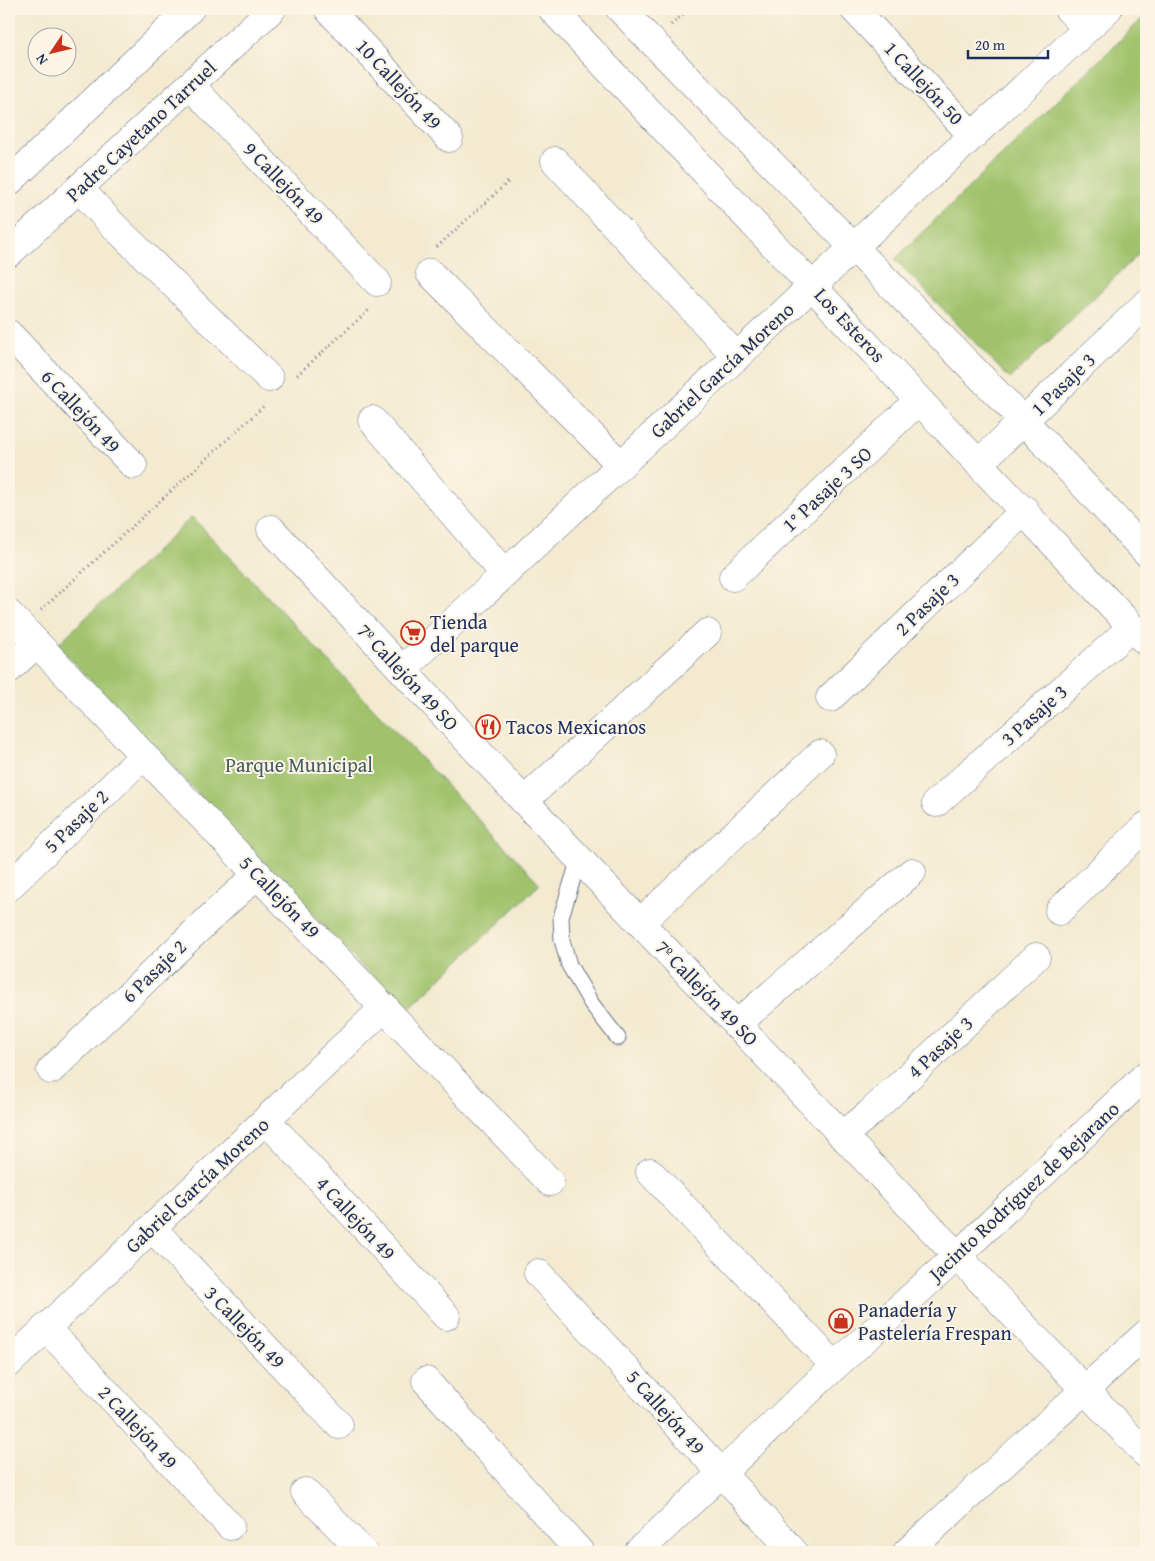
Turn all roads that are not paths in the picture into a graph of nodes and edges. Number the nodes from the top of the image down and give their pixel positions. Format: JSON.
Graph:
{"nodes":[{"id":1,"x":190,"y":9,"type":"edge"},
{"id":2,"x":272,"y":9,"type":"edge"},
{"id":3,"x":328,"y":9,"type":"edge"},
{"id":4,"x":552,"y":9,"type":"edge"},
{"id":5,"x":620,"y":9,"type":"edge"},
{"id":6,"x":854,"y":9,"type":"edge"},
{"id":7,"x":1068,"y":9,"type":"edge"},
{"id":8,"x":1108,"y":9,"type":"edge"},
{"id":9,"x":1087,"y":28,"type":"junction"},
{"id":10,"x":190,"y":85,"type":"junction"},
{"id":11,"x":973,"y":136,"type":"junction"},
{"id":12,"x":449,"y":138,"type":"dead end"},
{"id":13,"x":554,"y":161,"type":"dead end"},
{"id":14,"x":13,"y":170,"type":"edge"},
{"id":15,"x":79,"y":188,"type":"junction"},
{"id":16,"x":853,"y":248,"type":"junction"},
{"id":17,"x":9,"y":253,"type":"edge"},
{"id":18,"x":430,"y":273,"type":"dead end"},
{"id":19,"x":377,"y":282,"type":"dead end"},
{"id":20,"x":813,"y":286,"type":"junction"},
{"id":21,"x":1146,"y":304,"type":"edge"},
{"id":22,"x":9,"y":334,"type":"edge"},
{"id":23,"x":737,"y":357,"type":"junction"},
{"id":24,"x":269,"y":378,"type":"dead end"},
{"id":25,"x":919,"y":400,"type":"junction"},
{"id":26,"x":372,"y":420,"type":"dead end"},
{"id":27,"x":1024,"y":421,"type":"junction"},
{"id":28,"x":979,"y":463,"type":"junction"},
{"id":29,"x":133,"y":465,"type":"dead end"},
{"id":30,"x":620,"y":465,"type":"junction"},
{"id":31,"x":1025,"y":510,"type":"junction"},
{"id":32,"x":271,"y":529,"type":"dead end"},
{"id":33,"x":1146,"y":552,"type":"edge"},
{"id":34,"x":505,"y":574,"type":"junction"},
{"id":35,"x":733,"y":577,"type":"dead end"},
{"id":36,"x":9,"y":614,"type":"edge"},
{"id":37,"x":707,"y":633,"type":"dead end"},
{"id":38,"x":1139,"y":634,"type":"edge"},
{"id":39,"x":37,"y":643,"type":"junction"},
{"id":40,"x":9,"y":669,"type":"edge"},
{"id":41,"x":402,"y":670,"type":"junction"},
{"id":42,"x":830,"y":698,"type":"dead end"},
{"id":43,"x":820,"y":754,"type":"dead end"},
{"id":44,"x":144,"y":755,"type":"junction"},
{"id":45,"x":524,"y":802,"type":"junction"},
{"id":46,"x":936,"y":803,"type":"dead end"},
{"id":47,"x":1146,"y":826,"type":"edge"},
{"id":48,"x":579,"y":859,"type":"junction"},
{"id":49,"x":912,"y":872,"type":"dead end"},
{"id":50,"x":258,"y":874,"type":"junction"},
{"id":51,"x":9,"y":887,"type":"edge"},
{"id":52,"x":1059,"y":911,"type":"dead end"},
{"id":53,"x":640,"y":923,"type":"junction"},
{"id":54,"x":1036,"y":957,"type":"dead end"},
{"id":55,"x":385,"y":1007,"type":"junction"},
{"id":56,"x":736,"y":1025,"type":"junction"},
{"id":57,"x":618,"y":1038,"type":"dead end"},
{"id":58,"x":51,"y":1070,"type":"dead end"},
{"id":59,"x":1146,"y":1075,"type":"edge"},
{"id":60,"x":266,"y":1120,"type":"junction"},
{"id":61,"x":842,"y":1136,"type":"junction"},
{"id":62,"x":650,"y":1172,"type":"dead end"},
{"id":63,"x":550,"y":1182,"type":"dead end"},
{"id":64,"x":152,"y":1228,"type":"junction"},
{"id":65,"x":957,"y":1256,"type":"junction"},
{"id":66,"x":538,"y":1273,"type":"dead end"},
{"id":67,"x":446,"y":1316,"type":"dead end"},
{"id":68,"x":45,"y":1328,"type":"junction"},
{"id":69,"x":1146,"y":1334,"type":"edge"},
{"id":70,"x":9,"y":1363,"type":"edge"},
{"id":71,"x":835,"y":1366,"type":"junction"},
{"id":72,"x":426,"y":1381,"type":"dead end"},
{"id":73,"x":1085,"y":1390,"type":"junction"},
{"id":74,"x":339,"y":1424,"type":"dead end"},
{"id":75,"x":1146,"y":1454,"type":"edge"},
{"id":76,"x":722,"y":1473,"type":"junction"},
{"id":77,"x":306,"y":1492,"type":"dead end"},
{"id":78,"x":230,"y":1526,"type":"dead end"},
{"id":79,"x":363,"y":1552,"type":"edge"},
{"id":80,"x":580,"y":1552,"type":"edge"},
{"id":81,"x":638,"y":1552,"type":"edge"},
{"id":82,"x":794,"y":1552,"type":"edge"},
{"id":83,"x":908,"y":1552,"type":"edge"}],
"edges":[{"from":1,"to":14,"type":"street"},
{"from":2,"to":10,"type":"street","name":"Padre Cayetano Tarruel"},
{"from":3,"to":12,"type":"street","name":"10 Callejón 49"},
{"from":4,"to":20,"type":"street","name":"Los Esteros"},
{"from":5,"to":16,"type":"street"},
{"from":6,"to":11,"type":"street","name":"1 Callejón 50"},
{"from":7,"to":9,"type":"street"},
{"from":8,"to":9,"type":"street","name":"Gabriel García Moreno"},
{"from":9,"to":11,"type":"street","name":"Gabriel García Moreno"},
{"from":10,"to":15,"type":"street","name":"Padre Cayetano Tarruel"},
{"from":10,"to":19,"type":"street","name":"9 Callejón 49"},
{"from":11,"to":16,"type":"street","name":"Gabriel García Moreno"},
{"from":13,"to":23,"type":"street"},
{"from":15,"to":17,"type":"street","name":"Padre Cayetano Tarruel"},
{"from":15,"to":24,"type":"street"},
{"from":16,"to":20,"type":"street","name":"Gabriel García Moreno"},
{"from":16,"to":27,"type":"street"},
{"from":18,"to":30,"type":"street"},
{"from":20,"to":23,"type":"street","name":"Gabriel García Moreno"},
{"from":20,"to":25,"type":"street","name":"Los Esteros"},
{"from":21,"to":27,"type":"street","name":"1 Pasaje 3"},
{"from":22,"to":29,"type":"street","name":"6 Callejón 49"},
{"from":23,"to":30,"type":"street","name":"Gabriel García Moreno"},
{"from":25,"to":28,"type":"street","name":"Los Esteros"},
{"from":25,"to":35,"type":"street","name":"1° Pasaje 3 SO"},
{"from":26,"to":34,"type":"street"},
{"from":27,"to":28,"type":"street","name":"1 Pasaje 3"},
{"from":27,"to":33,"type":"street"},
{"from":28,"to":31,"type":"street","name":"Los Esteros"},
{"from":30,"to":34,"type":"street","name":"Gabriel García Moreno"},
{"from":31,"to":38,"type":"street","name":"Los Esteros"},
{"from":31,"to":42,"type":"street","name":"2 Pasaje 3"},
{"from":32,"to":41,"type":"street","name":"7º Callejón 49 SO"},
{"from":34,"to":41,"type":"street","name":"Gabriel García Moreno"},
{"from":36,"to":39,"type":"street","name":"5 Callejón 49"},
{"from":37,"to":45,"type":"street"},
{"from":38,"to":46,"type":"street","name":"3 Pasaje 3"},
{"from":39,"to":40,"type":"street"},
{"from":39,"to":44,"type":"street","name":"5 Callejón 49"},
{"from":41,"to":45,"type":"street","name":"7º Callejón 49 SO"},
{"from":43,"to":53,"type":"street"},
{"from":44,"to":50,"type":"street","name":"5 Callejón 49"},
{"from":44,"to":51,"type":"street","name":"5 Pasaje 2"},
{"from":45,"to":48,"type":"street","name":"7º Callejón 49 SO"},
{"from":47,"to":52,"type":"street"},
{"from":48,"to":53,"type":"street","name":"7º Callejón 49 SO"},
{"from":48,"to":57,"type":"lane"},
{"from":49,"to":56,"type":"street"},
{"from":50,"to":55,"type":"street","name":"5 Callejón 49"},
{"from":50,"to":58,"type":"street","name":"6 Pasaje 2"},
{"from":53,"to":56,"type":"street","name":"7º Callejón 49 SO"},
{"from":54,"to":61,"type":"street","name":"4 Pasaje 3"},
{"from":55,"to":60,"type":"street","name":"Gabriel García Moreno"},
{"from":55,"to":63,"type":"street","name":"5 Callejón 49"},
{"from":56,"to":61,"type":"street","name":"7º Callejón 49 SO"},
{"from":59,"to":65,"type":"street","name":"Jacinto Rodríguez de Bejarano"},
{"from":60,"to":64,"type":"street","name":"Gabriel García Moreno"},
{"from":60,"to":67,"type":"street","name":"4 Callejón 49"},
{"from":61,"to":65,"type":"street","name":"7º Callejón 49 SO"},
{"from":62,"to":71,"type":"street"},
{"from":64,"to":68,"type":"street","name":"Gabriel García Moreno"},
{"from":64,"to":74,"type":"street","name":"3 Callejón 49"},
{"from":65,"to":71,"type":"street","name":"Jacinto Rodríguez de Bejarano"},
{"from":65,"to":73,"type":"street","name":"7º Callejón 49 SO"},
{"from":66,"to":76,"type":"street","name":"5 Callejón 49"},
{"from":68,"to":70,"type":"street","name":"Gabriel García Moreno"},
{"from":68,"to":78,"type":"street","name":"2 Callejón 49"},
{"from":69,"to":73,"type":"street"},
{"from":71,"to":76,"type":"street","name":"Jacinto Rodríguez de Bejarano"},
{"from":72,"to":80,"type":"street"},
{"from":73,"to":75,"type":"street","name":"7º Callejón 49 SO"},
{"from":73,"to":83,"type":"street"},
{"from":76,"to":81,"type":"street","name":"Jacinto Rodríguez de Bejarano"},
{"from":76,"to":82,"type":"street","name":"5 Callejón 49"},
{"from":77,"to":79,"type":"street"}]}
